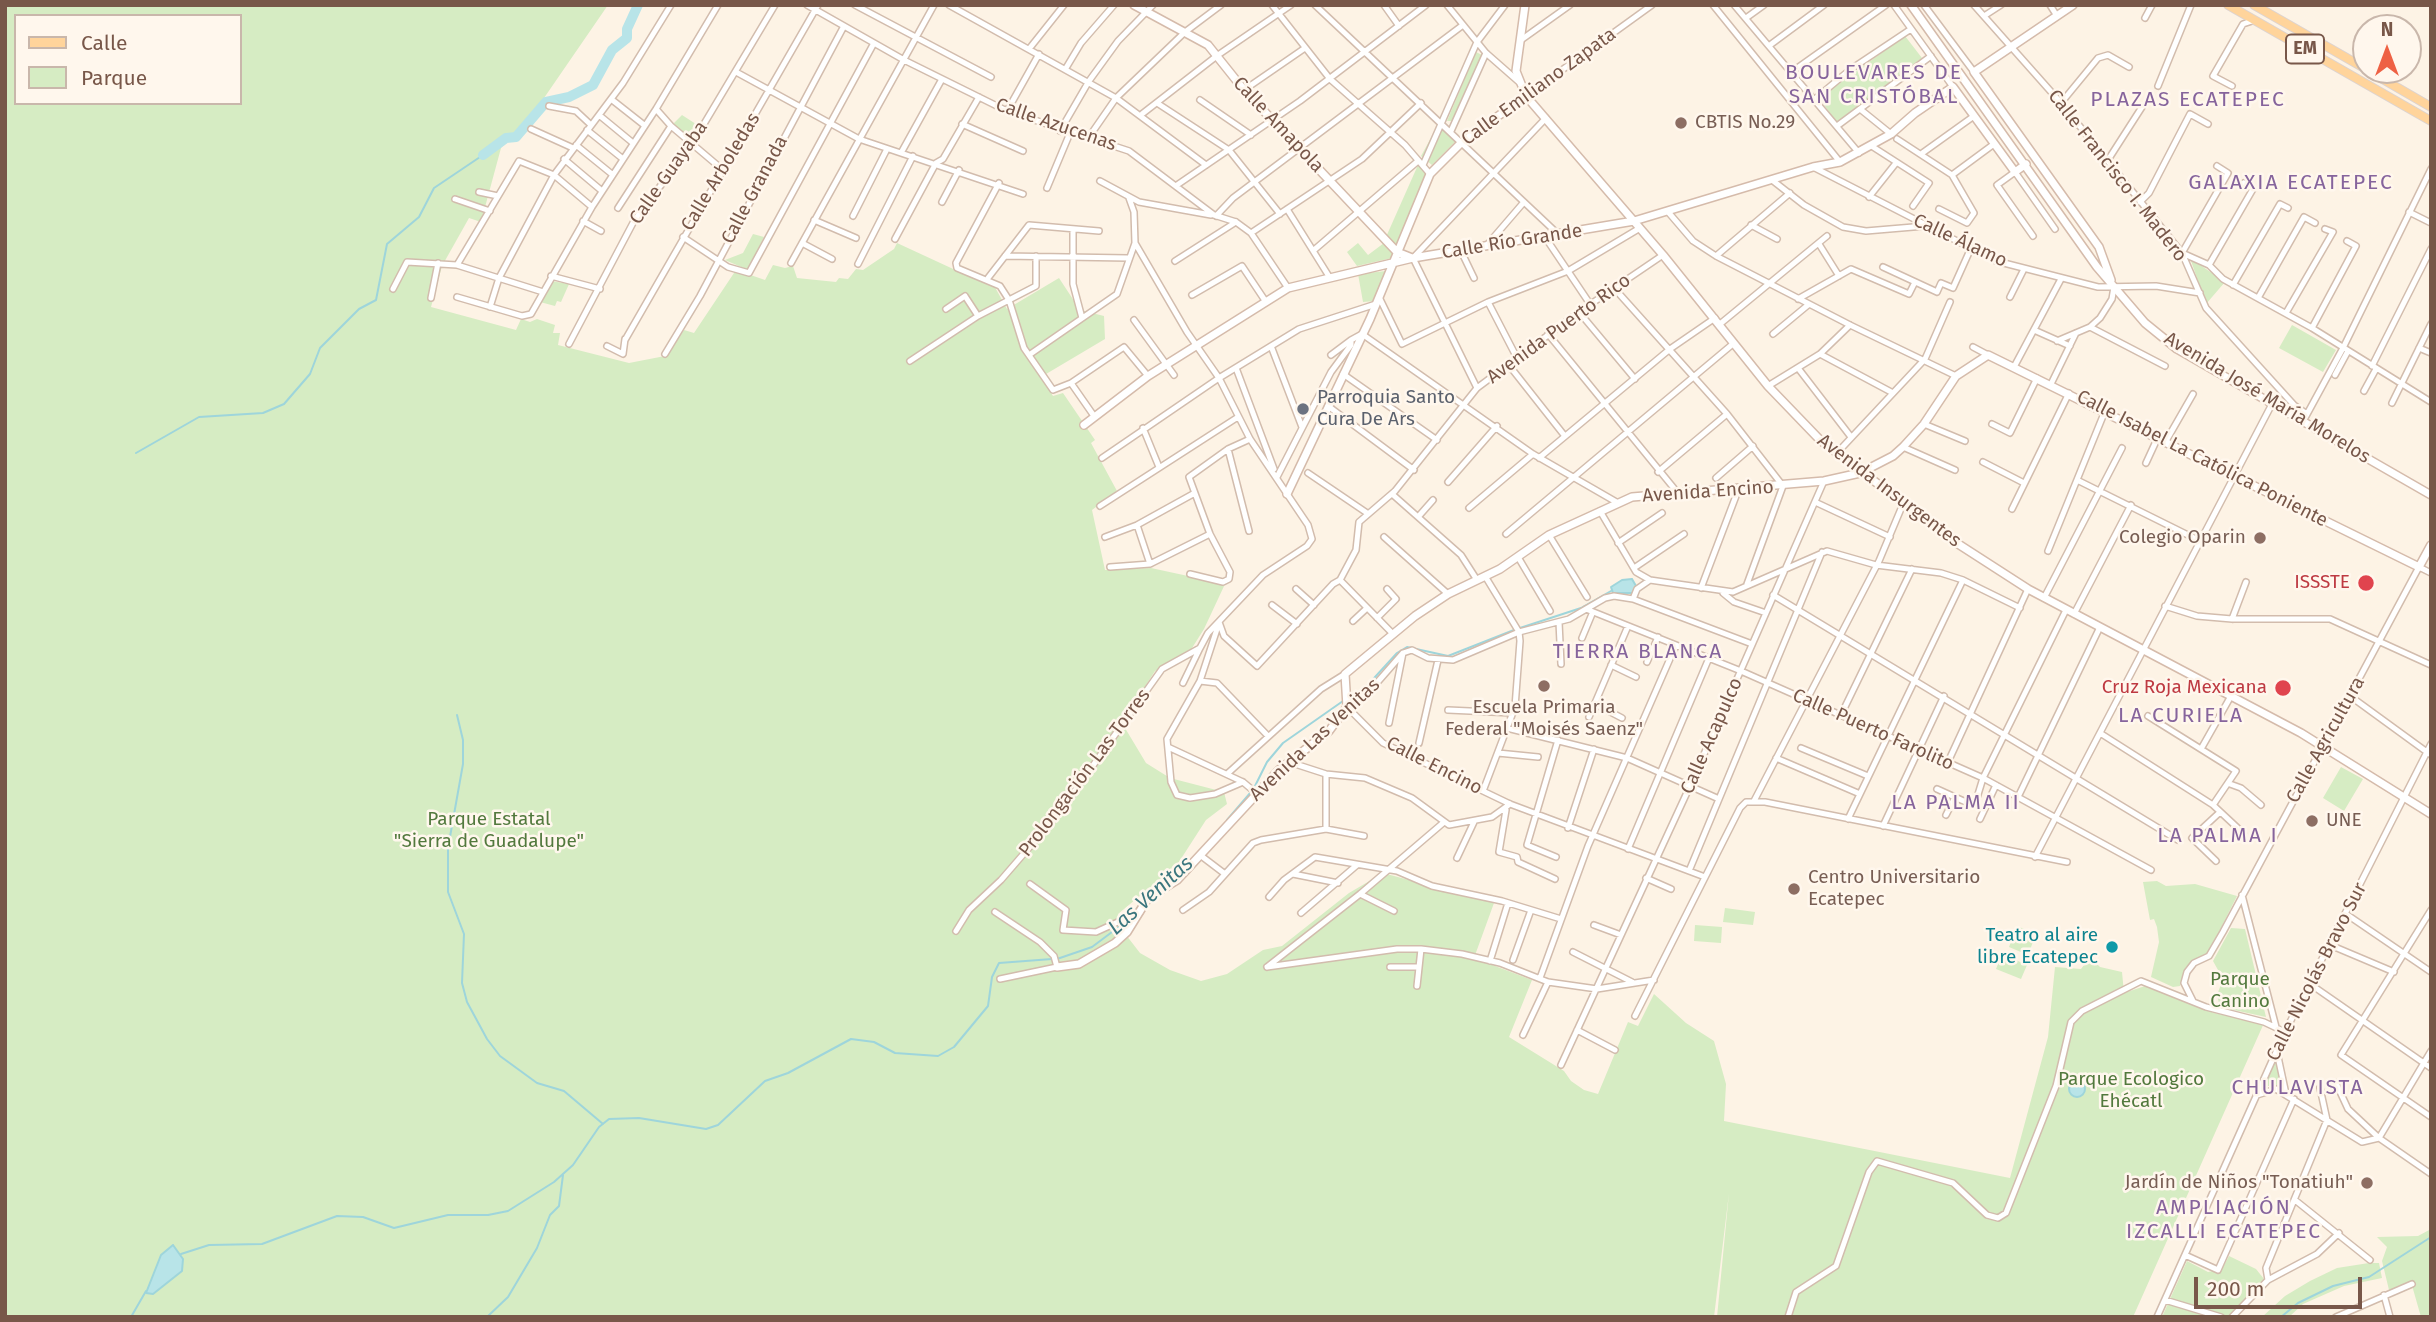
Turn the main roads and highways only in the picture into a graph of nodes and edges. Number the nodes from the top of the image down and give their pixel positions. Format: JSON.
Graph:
{"nodes":[{"id":1,"x":1134,"y":5,"type":"edge"},
{"id":2,"x":1525,"y":5,"type":"edge"},
{"id":3,"x":1911,"y":5,"type":"edge"},
{"id":4,"x":2073,"y":5,"type":"edge"},
{"id":5,"x":2254,"y":5,"type":"edge"},
{"id":6,"x":2232,"y":7,"type":"edge"},
{"id":7,"x":2352,"y":61,"type":"edge"},
{"id":8,"x":1966,"y":79,"type":"junction"},
{"id":9,"x":2391,"y":84,"type":"edge"},
{"id":10,"x":1526,"y":96,"type":"junction"},
{"id":11,"x":1994,"y":101,"type":"junction"},
{"id":12,"x":2431,"y":107,"type":"edge"},
{"id":13,"x":2431,"y":121,"type":"edge"},
{"id":14,"x":2026,"y":164,"type":"junction"},
{"id":15,"x":1634,"y":221,"type":"junction"},
{"id":16,"x":1397,"y":252,"type":"junction"},
{"id":17,"x":1413,"y":258,"type":"junction"},
{"id":18,"x":1391,"y":264,"type":"junction"},
{"id":19,"x":2114,"y":288,"type":"junction"},
{"id":20,"x":1988,"y":355,"type":"joint"},
{"id":21,"x":1084,"y":425,"type":"dead end"},
{"id":22,"x":1860,"y":472,"type":"junction"},
{"id":23,"x":1287,"y":494,"type":"road end"},
{"id":24,"x":2431,"y":495,"type":"edge"},
{"id":25,"x":2431,"y":545,"type":"edge"},
{"id":26,"x":2418,"y":568,"type":"joint"},
{"id":27,"x":1346,"y":702,"type":"joint"},
{"id":28,"x":2431,"y":814,"type":"edge"},
{"id":29,"x":1056,"y":961,"type":"road end"}],
"edges":[{"from":1,"to":16,"type":"main road","name":"Calle Amapola"},
{"from":2,"to":10,"type":"main road","name":"Avenida Insurgentes"},
{"from":3,"to":8,"type":"main road","name":"Avenida José María Morelos"},
{"from":4,"to":11,"type":"main road","name":"Avenida José María Morelos"},
{"from":5,"to":7,"type":"main road","number":"EM"},
{"from":6,"to":13,"type":"main road","number":"EM"},
{"from":8,"to":11,"type":"main road"},
{"from":8,"to":14,"type":"main road","name":"Avenida José María Morelos"},
{"from":9,"to":12,"type":"main road","number":"EM"},
{"from":10,"to":15,"type":"main road","name":"Avenida Insurgentes"},
{"from":10,"to":16,"type":"main road","name":"Calle Emiliano Zapata"},
{"from":11,"to":19,"type":"main road","name":"Avenida José María Morelos"},
{"from":14,"to":15,"type":"main road","name":"Calle Río Grande"},
{"from":14,"to":19,"type":"main road","name":"Avenida José María Morelos"},
{"from":15,"to":17,"type":"main road","name":"Calle Río Grande"},
{"from":15,"to":22,"type":"main road","name":"Avenida Insurgentes"},
{"from":16,"to":17,"type":"main road","name":"Calle Amapola"},
{"from":16,"to":18,"type":"main road"},
{"from":17,"to":18,"type":"main road","name":"Calle Río Grande"},
{"from":18,"to":21,"type":"main road","name":"Calle Río Grande"},
{"from":18,"to":23,"type":"main road"},
{"from":19,"to":24,"type":"main road","name":"Avenida José María Morelos"},
{"from":20,"to":22,"type":"main road","name":"Avenida Encino"},
{"from":20,"to":26,"type":"main road","name":"Calle Isabel La Católica Poniente"},
{"from":22,"to":27,"type":"main road","name":"Avenida Encino"},
{"from":22,"to":28,"type":"main road","name":"Avenida Insurgentes"},
{"from":25,"to":26,"type":"main road","name":"Calle Agricultura"},
{"from":27,"to":29,"type":"main road","name":"Avenida Las Venitas"}]}
